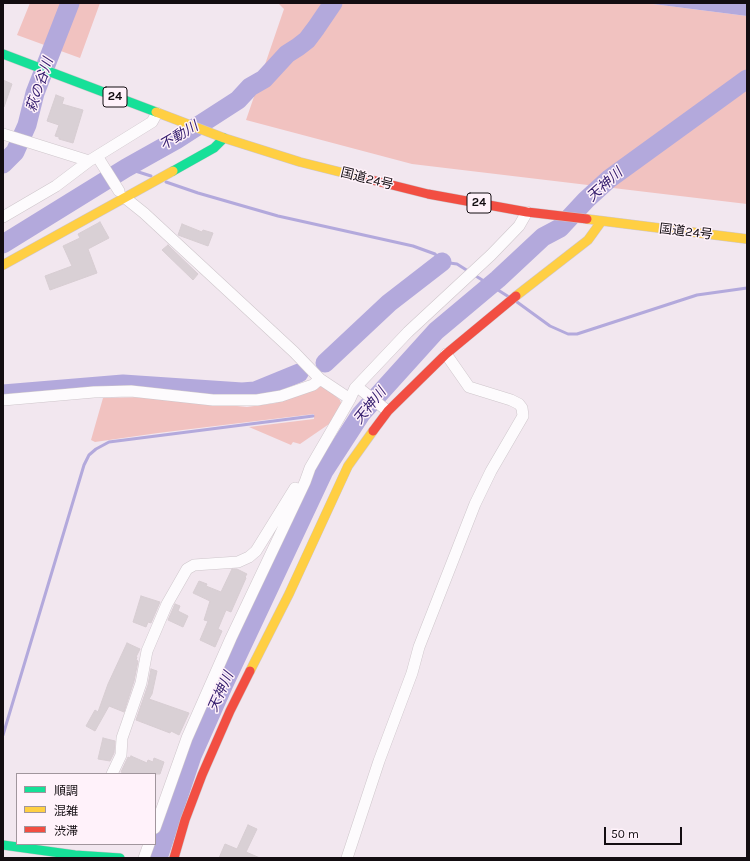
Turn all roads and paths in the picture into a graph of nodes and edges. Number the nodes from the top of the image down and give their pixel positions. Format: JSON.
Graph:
{"nodes":[{"id":1,"x":3,"y":54,"type":"edge"},
{"id":2,"x":157,"y":113,"type":"junction"},
{"id":3,"x":5,"y":135,"type":"edge"},
{"id":4,"x":221,"y":136,"type":"junction"},
{"id":5,"x":95,"y":160,"type":"junction"},
{"id":6,"x":122,"y":194,"type":"junction"},
{"id":7,"x":527,"y":212,"type":"junction"},
{"id":8,"x":3,"y":217,"type":"edge"},
{"id":9,"x":600,"y":222,"type":"junction"},
{"id":10,"x":747,"y":239,"type":"edge"},
{"id":11,"x":3,"y":265,"type":"edge"},
{"id":12,"x":446,"y":354,"type":"junction"},
{"id":13,"x":320,"y":379,"type":"junction"},
{"id":14,"x":358,"y":389,"type":"junction"},
{"id":15,"x":350,"y":399,"type":"junction"},
{"id":16,"x":3,"y":400,"type":"edge"},
{"id":17,"x":386,"y":410,"type":"junction"},
{"id":18,"x":310,"y":468,"type":"junction"},
{"id":19,"x":112,"y":773,"type":"edge"},
{"id":20,"x":156,"y":825,"type":"edge"},
{"id":21,"x":3,"y":845,"type":"edge"},
{"id":22,"x":149,"y":845,"type":"edge"},
{"id":23,"x":76,"y":852,"type":"edge"},
{"id":24,"x":46,"y":854,"type":"edge"},
{"id":25,"x":120,"y":858,"type":"edge"},
{"id":26,"x":144,"y":858,"type":"edge"},
{"id":27,"x":174,"y":858,"type":"edge"},
{"id":28,"x":347,"y":858,"type":"edge"}],
"edges":[{"from":1,"to":2,"type":"main road","name":"国道24号","number":"24"},
{"from":2,"to":4,"type":"main road","name":"国道24号","number":"24"},
{"from":2,"to":5,"type":"street"},
{"from":3,"to":5,"type":"street"},
{"from":4,"to":6,"type":"main road"},
{"from":4,"to":7,"type":"main road","name":"国道24号","number":"24"},
{"from":5,"to":6,"type":"street"},
{"from":5,"to":8,"type":"street"},
{"from":6,"to":11,"type":"main road"},
{"from":6,"to":13,"type":"street"},
{"from":7,"to":9,"type":"main road","name":"国道24号","number":"24"},
{"from":7,"to":14,"type":"street"},
{"from":9,"to":10,"type":"main road","name":"国道24号","number":"24"},
{"from":9,"to":12,"type":"main road"},
{"from":12,"to":17,"type":"main road"},
{"from":12,"to":28,"type":"street"},
{"from":13,"to":15,"type":"street"},
{"from":13,"to":16,"type":"street"},
{"from":14,"to":15,"type":"street"},
{"from":14,"to":17,"type":"street"},
{"from":15,"to":18,"type":"street"},
{"from":17,"to":27,"type":"main road"},
{"from":18,"to":19,"type":"street"},
{"from":18,"to":20,"type":"street"},
{"from":21,"to":24,"type":"main road"},
{"from":22,"to":26,"type":"street"},
{"from":23,"to":24,"type":"main road"},
{"from":23,"to":25,"type":"main road"}]}
